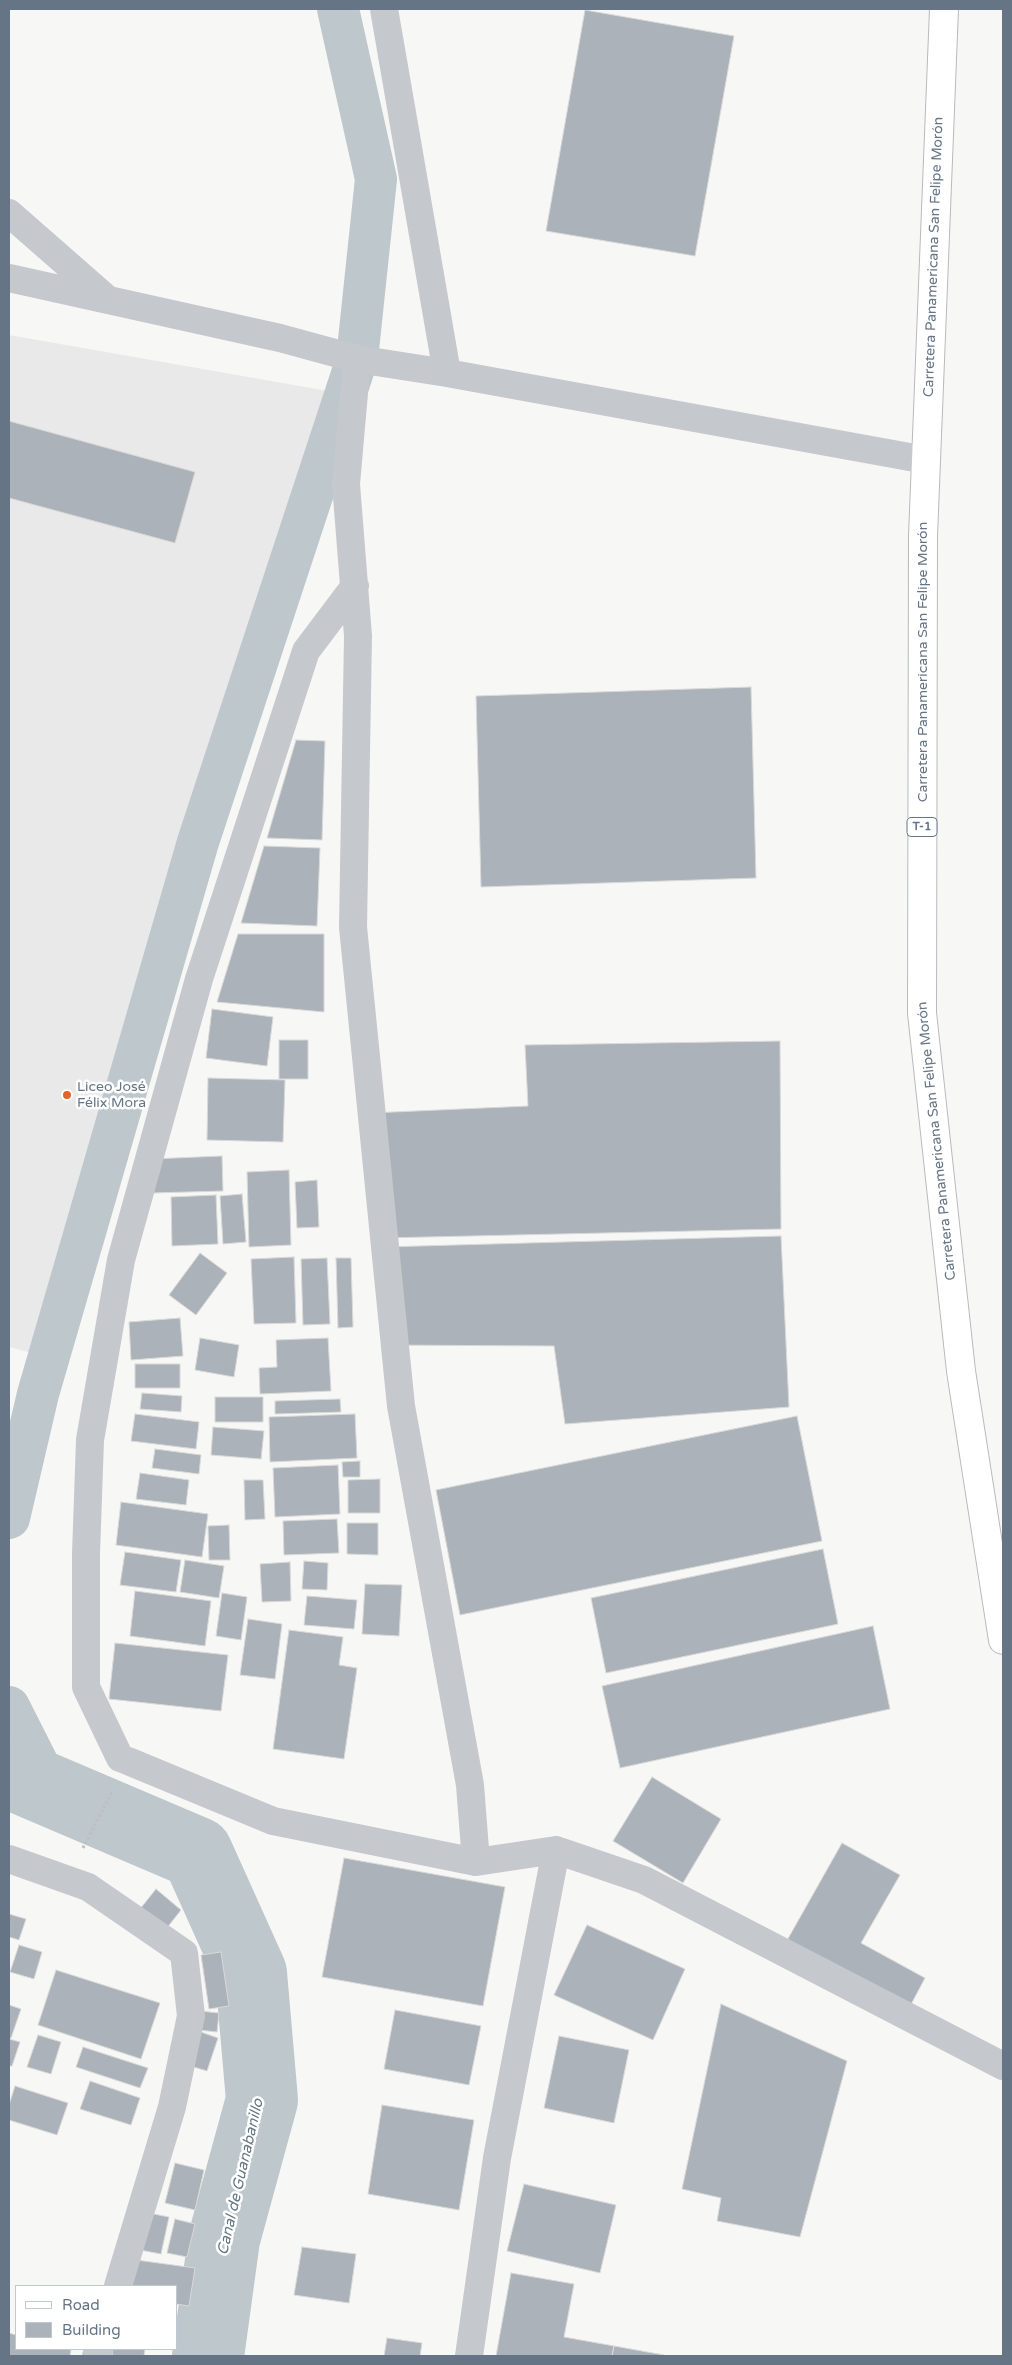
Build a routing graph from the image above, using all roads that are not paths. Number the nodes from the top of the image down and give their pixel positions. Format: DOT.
graph roads {
  1 [pos="384,9"];
  2 [pos="944,9"];
  3 [pos="9,213"];
  4 [pos="9,278"];
  5 [pos="109,301"];
  6 [pos="357,359"];
  7 [pos="447,373"];
  8 [pos="926,460"];
  9 [pos="355,586"];
  10 [pos="1003,1640"];
  11 [pos="556,1850"];
  12 [pos="9,1859"];
  13 [pos="476,1862"];
  14 [pos="1003,2066"];
  15 [pos="118,2285"];
  16 [pos="469,2356"];
  1 -- 7 [label="street"];
  2 -- 8 [label="main road, Carretera Panamericana San Felipe Morón / T-1"];
  3 -- 5 [label="street"];
  4 -- 5 [label="street"];
  5 -- 6 [label="street"];
  6 -- 7 [label="street"];
  6 -- 9 [label="street"];
  7 -- 8 [label="street"];
  8 -- 10 [label="main road, Carretera Panamericana San Felipe Morón / T-1"];
  9 -- 13 [label="street"];
  9 -- 13 [label="street"];
  11 -- 13 [label="street"];
  11 -- 14 [label="street"];
  11 -- 16 [label="street"];
  12 -- 15 [label="street"];
}
